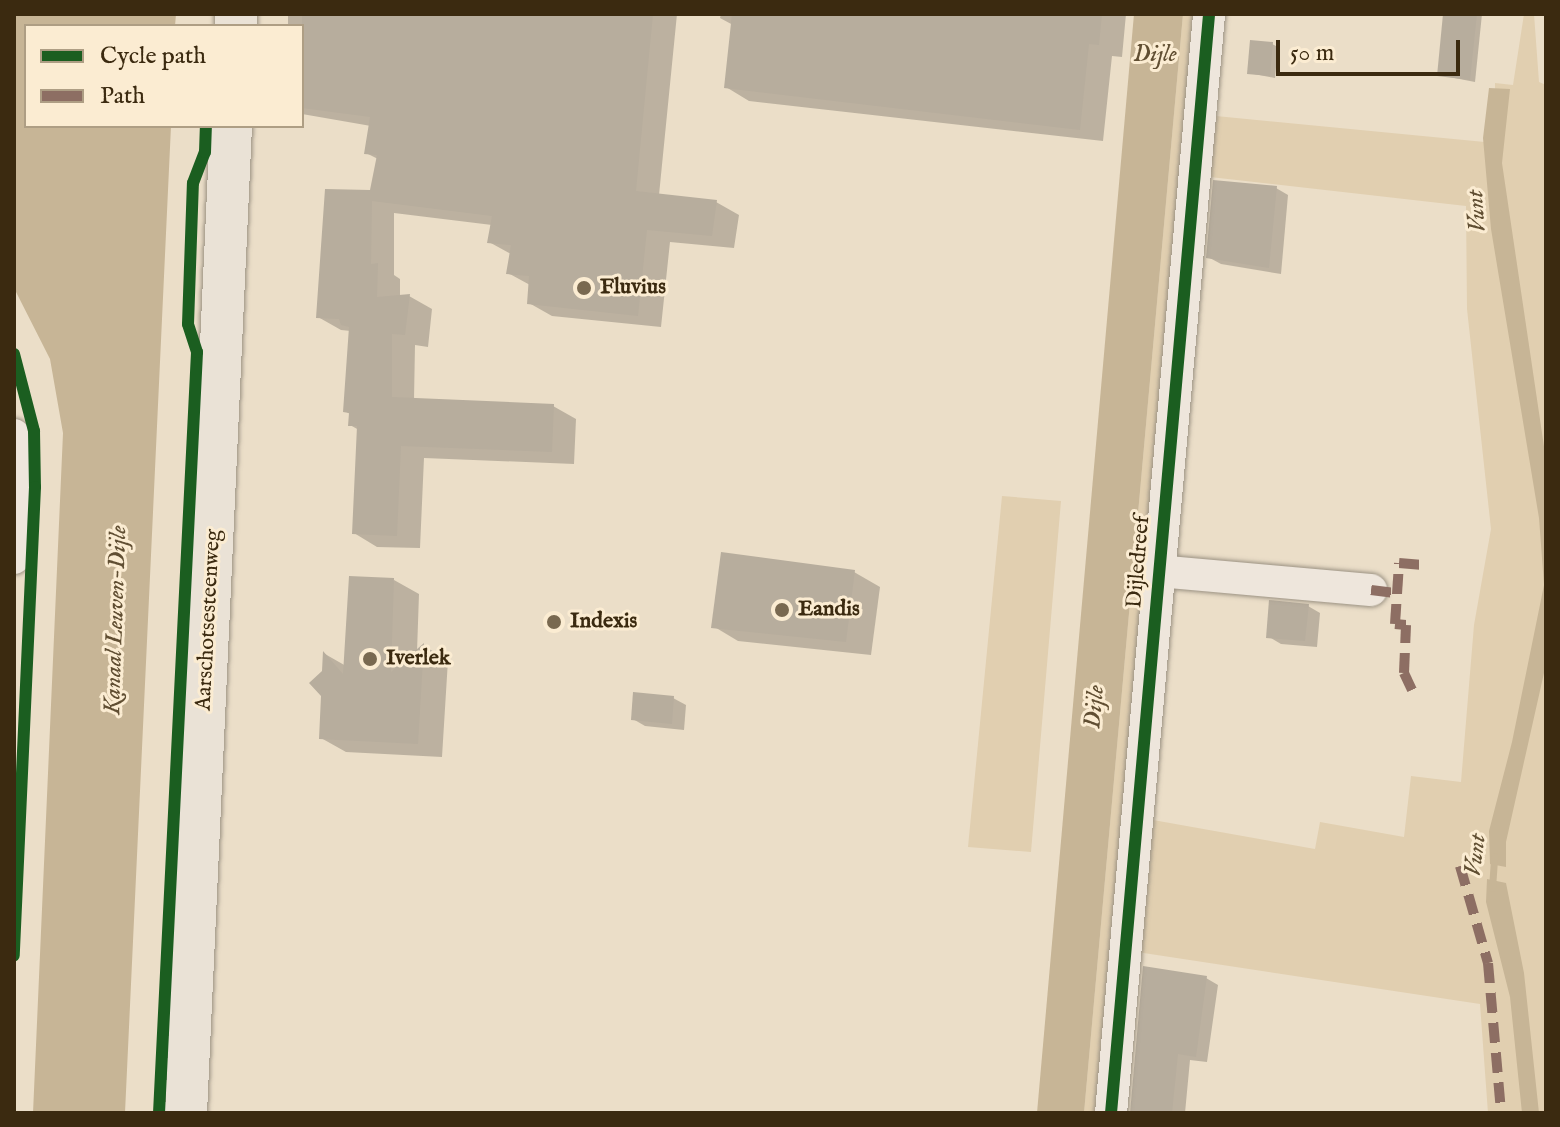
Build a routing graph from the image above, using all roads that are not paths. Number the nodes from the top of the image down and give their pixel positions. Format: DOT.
graph roads {
  1 [pos="1209,14"];
  2 [pos="231,128"];
  3 [pos="14,435"];
  4 [pos="14,558"];
  5 [pos="1158,571"];
  6 [pos="1371,590"];
  7 [pos="186,1113"];
  8 [pos="1111,1113"];
  1 -- 5 [label="street, Dijledreef"];
  2 -- 7 [label="main road, Aarschotsesteenweg"];
  3 -- 4 [label="street"];
  5 -- 6 [label="street, Dijledreef"];
  5 -- 8 [label="street, Dijledreef"];
}
